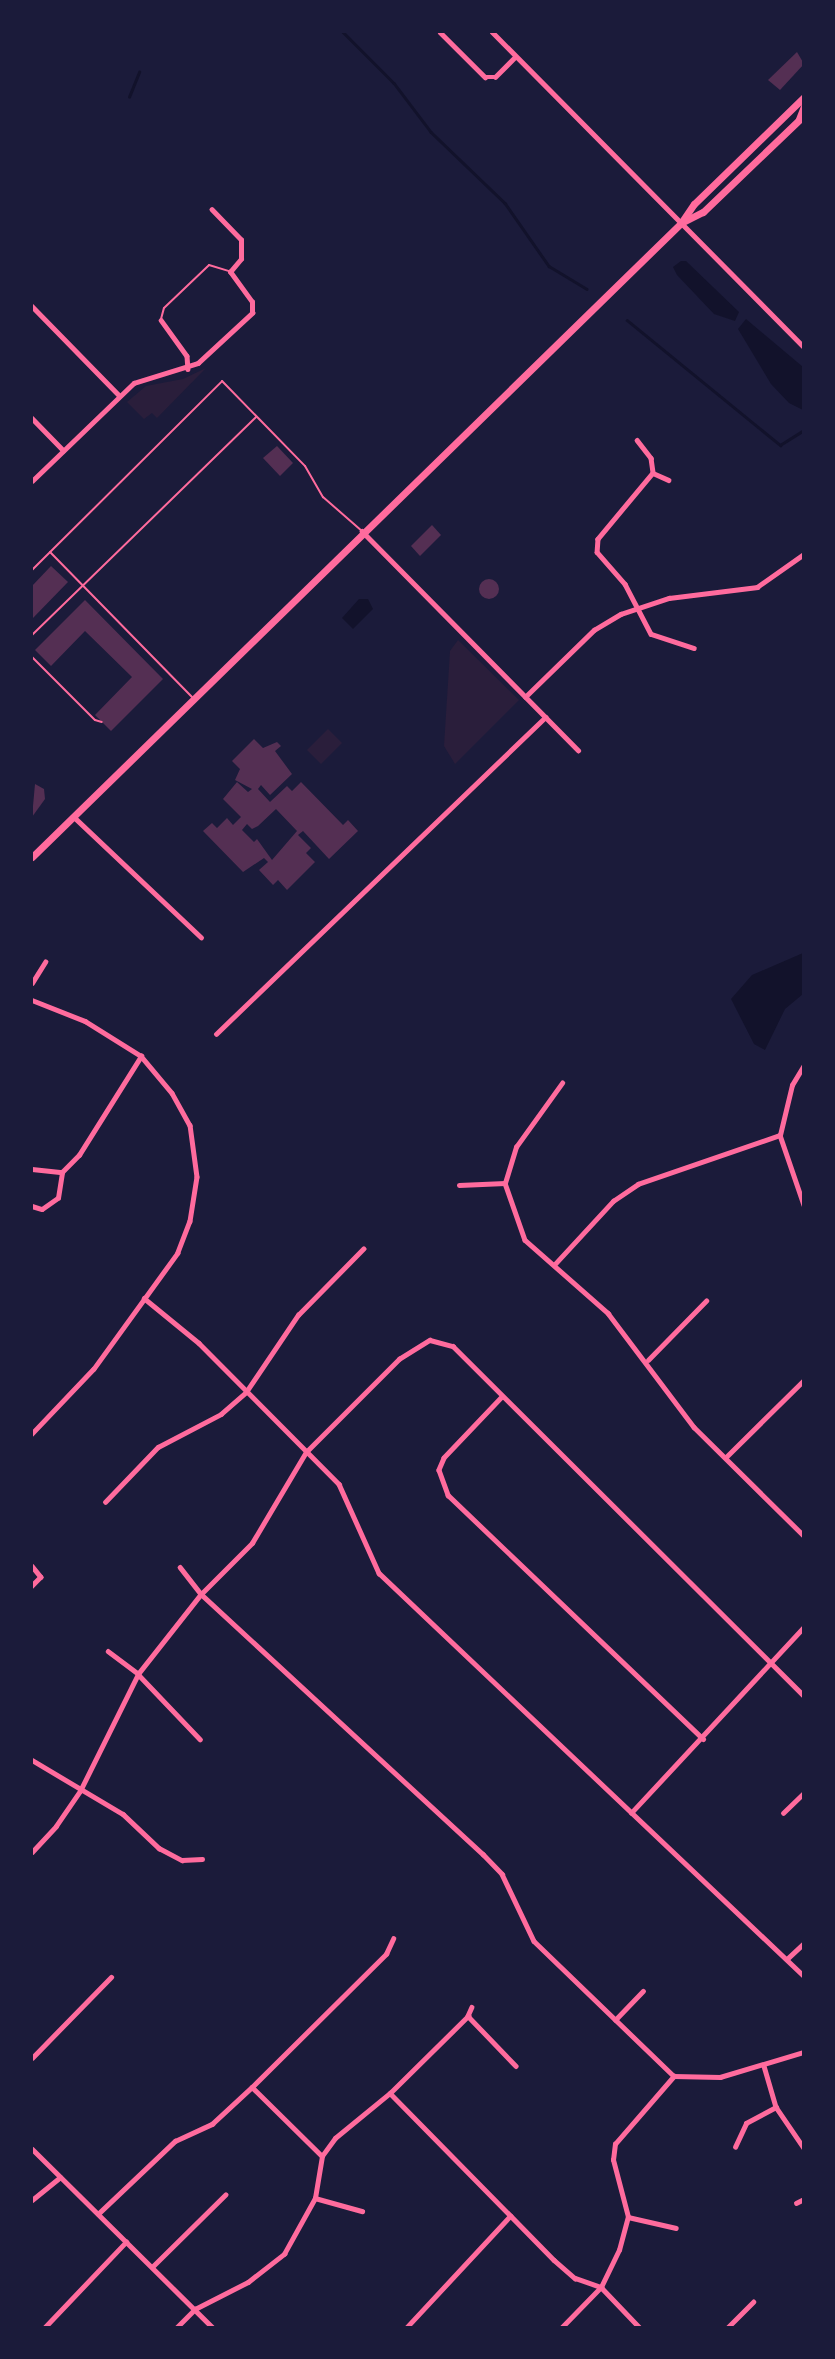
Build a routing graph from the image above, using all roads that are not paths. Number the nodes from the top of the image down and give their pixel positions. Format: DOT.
graph roads {
  1 [pos="440,32"];
  2 [pos="492,32"];
  3 [pos="515,57"];
  4 [pos="803,97"];
  5 [pos="803,106"];
  6 [pos="801,117"];
  7 [pos="212,210"];
  8 [pos="681,223"];
  9 [pos="230,272"];
  10 [pos="32,306"];
  11 [pos="161,320"];
  12 [pos="803,347"];
  13 [pos="188,369"];
  14 [pos="119,395"];
  15 [pos="256,416"];
  16 [pos="32,418"];
  17 [pos="637,440"];
  18 [pos="63,450"];
  19 [pos="653,473"];
  20 [pos="670,480"];
  21 [pos="32,481"];
  22 [pos="362,531"];
  23 [pos="50,552"];
  24 [pos="803,554"];
  25 [pos="32,570"];
  26 [pos="82,586"];
  27 [pos="636,608"];
  28 [pos="32,635"];
  29 [pos="694,648"];
  30 [pos="32,657"];
  31 [pos="525,697"];
  32 [pos="194,699"];
  33 [pos="545,717"];
  34 [pos="102,722"];
  35 [pos="578,750"];
  36 [pos="74,817"];
  37 [pos="32,857"];
  38 [pos="201,936"];
  39 [pos="45,962"];
  40 [pos="32,984"];
  41 [pos="32,1000"];
  42 [pos="216,1034"];
  43 [pos="141,1056"];
  44 [pos="803,1065"];
  45 [pos="562,1083"];
  46 [pos="780,1135"];
  47 [pos="32,1169"];
  48 [pos="62,1171"];
  49 [pos="505,1183"];
  50 [pos="459,1185"];
  51 [pos="803,1205"];
  52 [pos="32,1206"];
  53 [pos="363,1249"];
  54 [pos="554,1265"];
  55 [pos="144,1298"];
  56 [pos="706,1301"];
  57 [pos="648,1360"];
  58 [pos="803,1380"];
  59 [pos="246,1392"];
  60 [pos="502,1397"];
  61 [pos="32,1434"];
  62 [pos="306,1452"];
  63 [pos="726,1457"];
  64 [pos="104,1502"];
  65 [pos="803,1536"];
  66 [pos="32,1566"];
  67 [pos="180,1567"];
  68 [pos="32,1586"];
  69 [pos="201,1594"];
  70 [pos="803,1627"];
  71 [pos="108,1651"];
  72 [pos="769,1661"];
  73 [pos="138,1674"];
  74 [pos="803,1696"];
  75 [pos="200,1739"];
  76 [pos="704,1739"];
  77 [pos="32,1760"];
  78 [pos="80,1791"];
  79 [pos="803,1793"];
  80 [pos="783,1813"];
  81 [pos="631,1814"];
  82 [pos="32,1852"];
  83 [pos="202,1859"];
  84 [pos="393,1939"];
  85 [pos="803,1943"];
  86 [pos="787,1959"];
  87 [pos="803,1976"];
  88 [pos="111,1977"];
  89 [pos="643,1991"];
  90 [pos="472,2007"];
  91 [pos="468,2016"];
  92 [pos="615,2020"];
  93 [pos="803,2052"];
  94 [pos="32,2058"];
  95 [pos="516,2066"];
  96 [pos="764,2066"];
  97 [pos="674,2076"];
  98 [pos="252,2087"];
  99 [pos="390,2093"];
  100 [pos="776,2107"];
  101 [pos="736,2147"];
  102 [pos="803,2148"];
  103 [pos="32,2149"];
  104 [pos="322,2156"];
  105 [pos="60,2177"];
  106 [pos="225,2195"];
  107 [pos="315,2198"];
  108 [pos="803,2199"];
  109 [pos="32,2200"];
  110 [pos="796,2203"];
  111 [pos="362,2211"];
  112 [pos="98,2214"];
  113 [pos="510,2216"];
  114 [pos="628,2217"];
  115 [pos="676,2228"];
  116 [pos="126,2242"];
  117 [pos="152,2267"];
  118 [pos="601,2287"];
  119 [pos="753,2302"];
  120 [pos="195,2309"];
  121 [pos="44,2328"];
  122 [pos="176,2328"];
  123 [pos="213,2328"];
  124 [pos="405,2328"];
  125 [pos="561,2328"];
  126 [pos="640,2328"];
  127 [pos="727,2328"];
  1 -- 3 [label="street"];
  2 -- 3 [label="street"];
  3 -- 8 [label="street"];
  4 -- 8 [label="main road"];
  5 -- 6 [label="main road"];
  6 -- 8 [label="main road"];
  7 -- 9 [label="street"];
  8 -- 12 [label="street"];
  8 -- 22 [label="main road"];
  9 -- 11 [label="lane"];
  9 -- 13 [label="street"];
  10 -- 14 [label="street"];
  11 -- 13 [label="street"];
  13 -- 14 [label="street"];
  14 -- 18 [label="street"];
  15 -- 22 [label="lane"];
  15 -- 23 [label="lane"];
  15 -- 26 [label="lane"];
  16 -- 18 [label="street"];
  17 -- 19 [label="street"];
  18 -- 21 [label="street"];
  19 -- 20 [label="street"];
  19 -- 27 [label="street"];
  22 -- 31 [label="street"];
  22 -- 32 [label="main road"];
  23 -- 25 [label="lane"];
  23 -- 26 [label="lane"];
  24 -- 27 [label="street"];
  26 -- 28 [label="lane"];
  26 -- 32 [label="lane"];
  27 -- 29 [label="street"];
  27 -- 31 [label="street"];
  30 -- 34 [label="lane"];
  31 -- 33 [label="street"];
  32 -- 36 [label="main road"];
  33 -- 35 [label="street"];
  33 -- 42 [label="street"];
  36 -- 37 [label="main road"];
  36 -- 38 [label="street"];
  39 -- 40 [label="street"];
  41 -- 43 [label="street"];
  43 -- 48 [label="street"];
  43 -- 55 [label="street"];
  44 -- 46 [label="street"];
  45 -- 49 [label="street"];
  46 -- 51 [label="street"];
  46 -- 54 [label="street"];
  47 -- 48 [label="street"];
  48 -- 52 [label="street"];
  49 -- 50 [label="street"];
  49 -- 54 [label="street"];
  53 -- 59 [label="street"];
  54 -- 57 [label="street"];
  55 -- 59 [label="street"];
  55 -- 61 [label="street"];
  56 -- 57 [label="street"];
  57 -- 63 [label="street"];
  58 -- 63 [label="street"];
  59 -- 62 [label="street"];
  59 -- 64 [label="street"];
  60 -- 62 [label="street"];
  60 -- 72 [label="street"];
  60 -- 76 [label="street"];
  62 -- 69 [label="street"];
  62 -- 81 [label="street"];
  63 -- 65 [label="street"];
  66 -- 68 [label="street"];
  67 -- 69 [label="street"];
  69 -- 73 [label="street"];
  69 -- 92 [label="street"];
  70 -- 72 [label="street"];
  71 -- 73 [label="street"];
  72 -- 74 [label="street"];
  72 -- 76 [label="street"];
  73 -- 75 [label="street"];
  73 -- 78 [label="street"];
  76 -- 81 [label="street"];
  77 -- 78 [label="street"];
  78 -- 82 [label="street"];
  78 -- 83 [label="street"];
  79 -- 80 [label="street"];
  81 -- 86 [label="street"];
  84 -- 98 [label="street"];
  85 -- 86 [label="street"];
  86 -- 87 [label="street"];
  88 -- 94 [label="street"];
  89 -- 92 [label="street"];
  90 -- 91 [label="street"];
  91 -- 95 [label="street"];
  91 -- 99 [label="street"];
  92 -- 97 [label="street"];
  93 -- 96 [label="street"];
  96 -- 97 [label="street"];
  96 -- 100 [label="street"];
  97 -- 114 [label="street"];
  98 -- 104 [label="street"];
  98 -- 112 [label="street"];
  99 -- 104 [label="street"];
  99 -- 113 [label="street"];
  100 -- 101 [label="street"];
  100 -- 102 [label="street"];
  103 -- 105 [label="street"];
  104 -- 107 [label="street"];
  105 -- 109 [label="street"];
  105 -- 112 [label="street"];
  106 -- 117 [label="street"];
  107 -- 111 [label="street"];
  107 -- 120 [label="street"];
  108 -- 110 [label="street"];
  112 -- 116 [label="street"];
  113 -- 118 [label="street"];
  113 -- 124 [label="street"];
  114 -- 115 [label="street"];
  114 -- 118 [label="street"];
  116 -- 117 [label="street"];
  116 -- 121 [label="street"];
  117 -- 120 [label="street"];
  118 -- 125 [label="street"];
  118 -- 126 [label="street"];
  119 -- 127 [label="street"];
  120 -- 122 [label="street"];
  120 -- 123 [label="street"];
}
